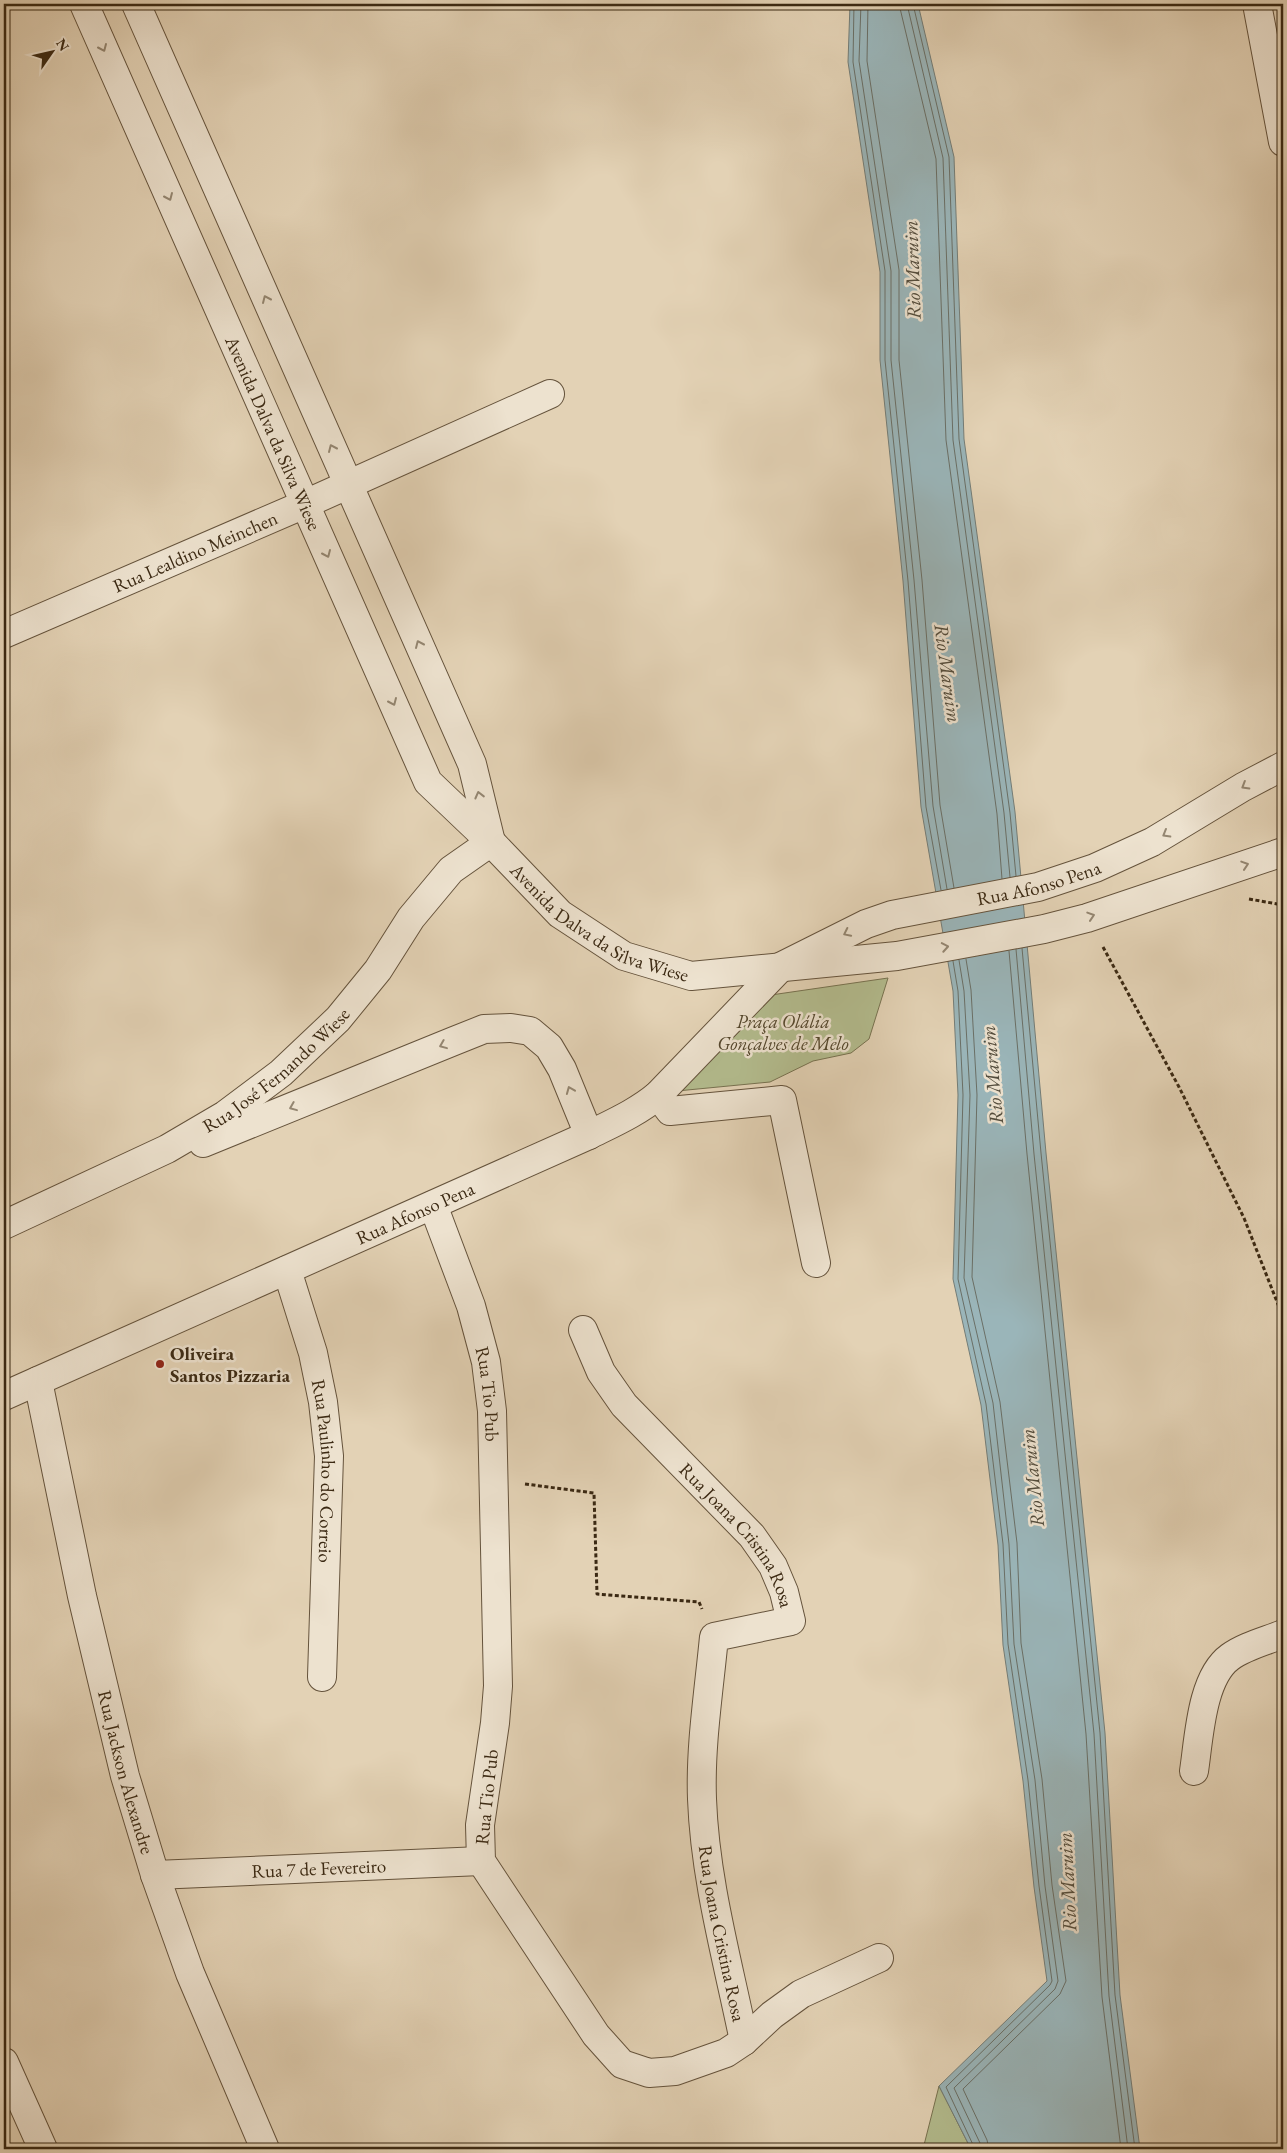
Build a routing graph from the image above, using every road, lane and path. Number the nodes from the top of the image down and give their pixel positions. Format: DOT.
graph roads {
  1 [pos="84,4"];
  2 [pos="136,4"];
  3 [pos="1257,4"];
  4 [pos="1283,142"];
  5 [pos="550,394"];
  6 [pos="348,485"];
  7 [pos="305,504"];
  8 [pos="4,634"];
  9 [pos="1283,766"];
  10 [pos="490,842"];
  11 [pos="1283,852"];
  12 [pos="1087,918"];
  13 [pos="782,966"];
  14 [pos="658,1095"];
  15 [pos="589,1135"];
  16 [pos="168,1150"];
  17 [pos="433,1205"];
  18 [pos="4,1225"];
  19 [pos="816,1263"];
  20 [pos="287,1270"];
  21 [pos="1283,1317"];
  22 [pos="583,1330"];
  23 [pos="38,1381"];
  24 [pos="4,1396"];
  25 [pos="494,1480"];
  26 [pos="1283,1634"];
  27 [pos="714,1637"];
  28 [pos="322,1676"];
  29 [pos="1194,1772"];
  30 [pos="481,1861"];
  31 [pos="155,1875"];
  32 [pos="879,1958"];
  33 [pos="744,2042"];
  34 [pos="4,2062"];
  35 [pos="43,2149"];
  36 [pos="265,2149"];
  1 -- 7 [label="street, Avenida Dalva da Silva Wiese, one-way"];
  6 -- 2 [label="street, one-way"];
  3 -- 4 [label="street"];
  5 -- 6 [label="street, Rua Lealdino Meinchen"];
  6 -- 7 [label="street, Rua Lealdino Meinchen"];
  10 -- 6 [label="street, one-way"];
  7 -- 8 [label="street, Rua Lealdino Meinchen"];
  7 -- 10 [label="street, Avenida Dalva da Silva Wiese, one-way"];
  9 -- 13 [label="street, Rua Afonso Pena, one-way"];
  10 -- 13 [label="street, Avenida Dalva da Silva Wiese"];
  10 -- 16 [label="street, Rua José Fernando Wiese"];
  12 -- 11 [label="street, one-way"];
  13 -- 12 [label="street, one-way"];
  12 -- 21 [label="path"];
  13 -- 14 [label="street, Rua Afonso Pena"];
  14 -- 15 [label="street, Rua Afonso Pena"];
  14 -- 19 [label="street"];
  15 -- 16 [label="street, one-way"];
  15 -- 17 [label="street, Rua Afonso Pena"];
  16 -- 18 [label="street, Rua José Fernando Wiese"];
  17 -- 20 [label="street, Rua Afonso Pena"];
  17 -- 25 [label="street, Rua Tio Pub"];
  20 -- 23 [label="street, Rua Afonso Pena"];
  20 -- 28 [label="street, Rua Paulinho do Correio"];
  22 -- 27 [label="street, Rua Joana Cristina Rosa"];
  23 -- 24 [label="street, Rua Afonso Pena"];
  23 -- 31 [label="street, Rua Jackson Alexandre"];
  25 -- 27 [label="path"];
  25 -- 30 [label="street, Rua Tio Pub"];
  26 -- 29 [label="street"];
  27 -- 33 [label="street, Rua Joana Cristina Rosa"];
  30 -- 31 [label="street, Rua 7 de Fevereiro"];
  30 -- 33 [label="street, Rua Tio Pub"];
  31 -- 36 [label="street, Rua Jackson Alexandre"];
  32 -- 33 [label="street, Rua Tio Pub"];
  34 -- 35 [label="street"];
}
